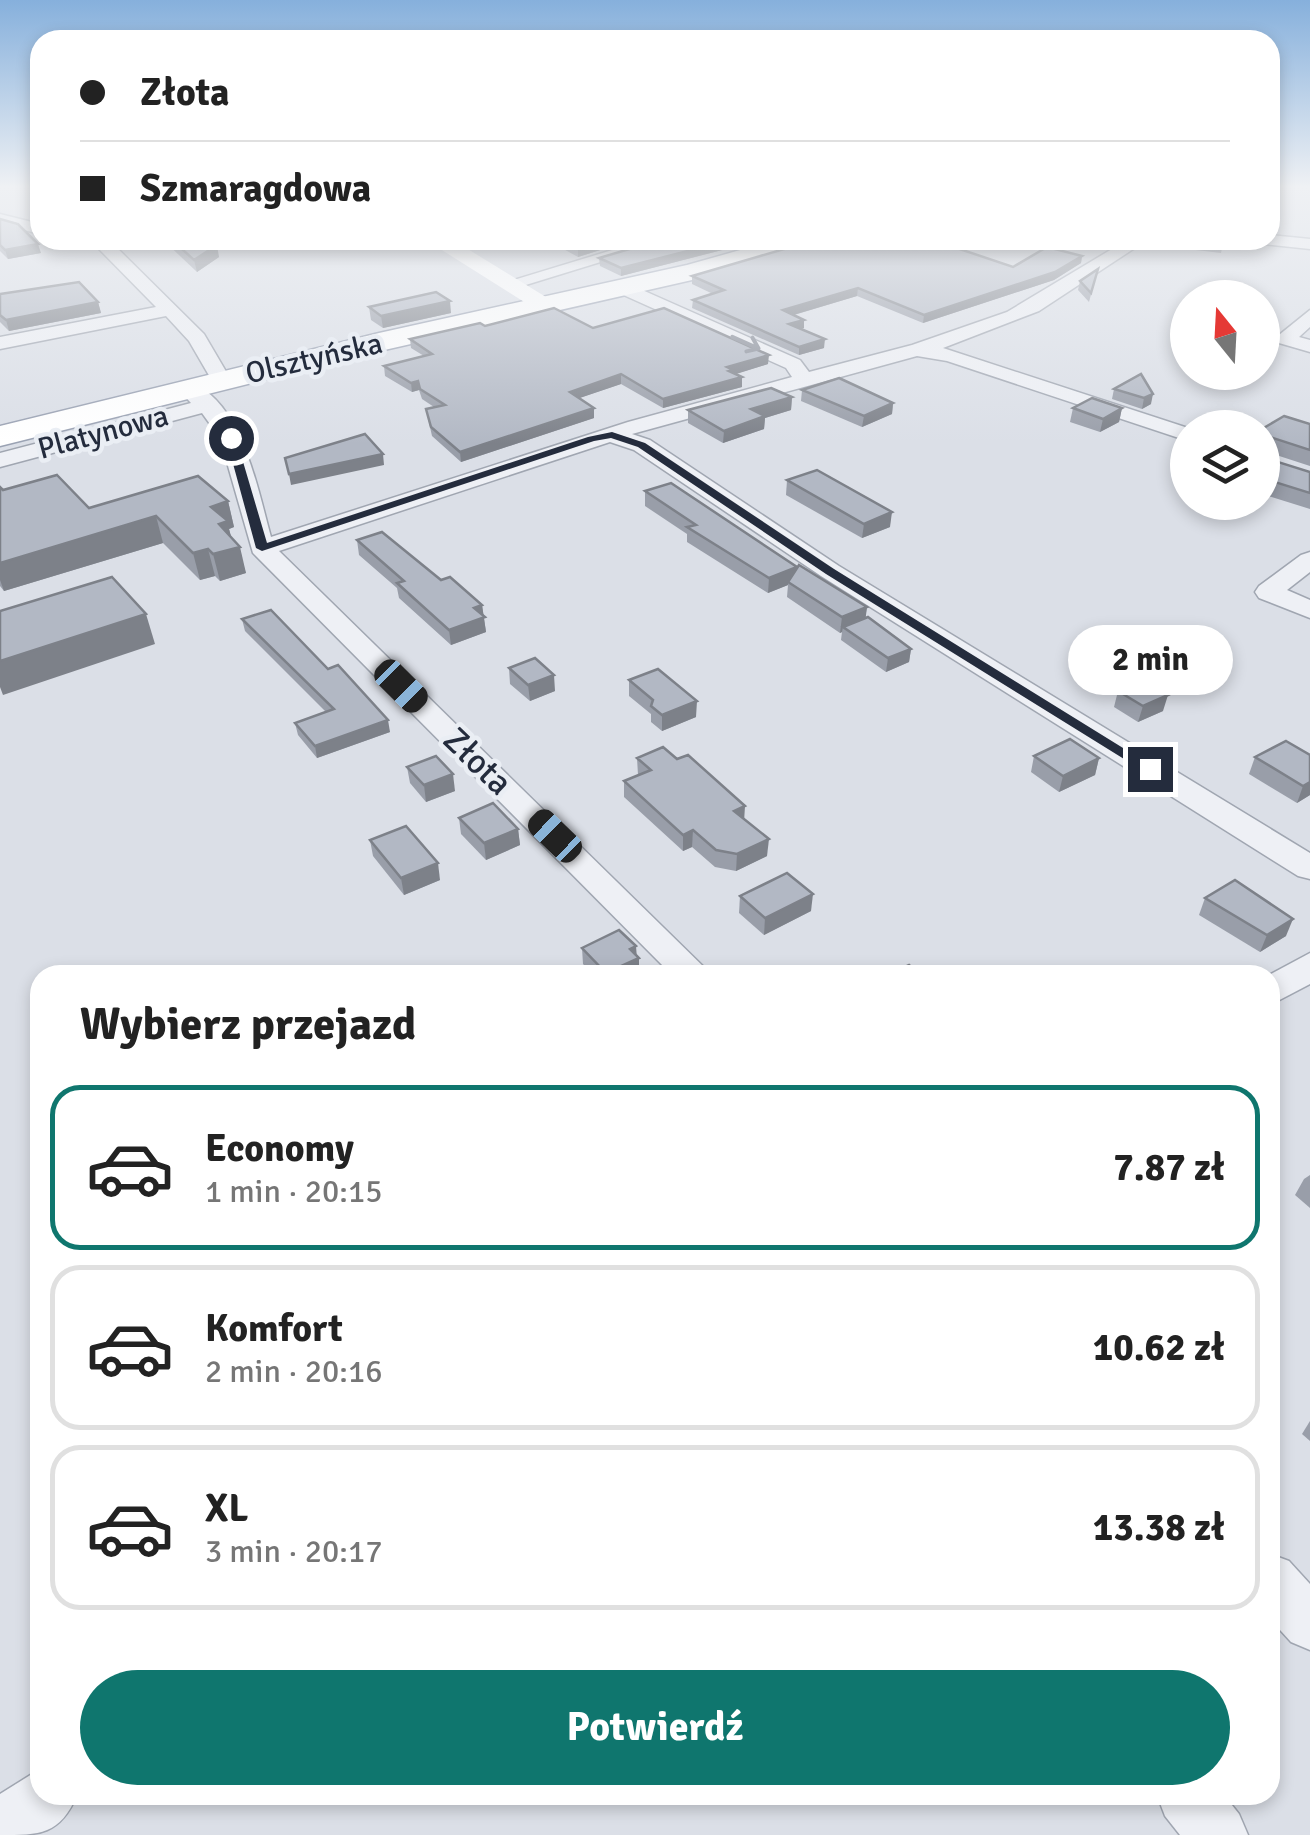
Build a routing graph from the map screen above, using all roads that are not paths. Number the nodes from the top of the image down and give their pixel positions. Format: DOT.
graph roads {
  1 [pos="133,273"];
  2 [pos="491,273"];
  3 [pos="549,273"];
  4 [pos="613,273"];
  5 [pos="684,273"];
  6 [pos="1085,273"];
  7 [pos="510,284"];
  8 [pos="635,286"];
  9 [pos="546,305"];
  10 [pos="170,310"];
  11 [pos="1310,316"];
  12 [pos="0,342"];
  13 [pos="1310,346"];
  14 [pos="920,351"];
  15 [pos="803,378"];
  16 [pos="205,391"];
  17 [pos="1170,430"];
  18 [pos="612,435"];
  19 [pos="0,436"];
  20 [pos="0,460"];
  21 [pos="262,548"];
  22 [pos="1310,560"];
  23 [pos="1310,610"];
  24 [pos="1310,868"];
  25 [pos="684,965"];
  26 [pos="1310,966"];
  27 [pos="1280,986"];
  28 [pos="1280,1591"];
  29 [pos="1310,1623"];
  30 [pos="35,1805"];
  31 [pos="1194,1805"];
  32 [pos="0,1831"];
  33 [pos="1218,1835"];
  1 -- 10 [label="street, Złota"];
  2 -- 7 [label="street"];
  3 -- 7 [label="street"];
  4 -- 8 [label="street"];
  5 -- 8 [label="main road, Olsztyńska"];
  6 -- 14 [label="street"];
  7 -- 9 [label="street"];
  8 -- 9 [label="main road, Olsztyńska"];
  8 -- 15 [label="street, one-way"];
  9 -- 16 [label="main road, Olsztyńska"];
  10 -- 12 [label="street"];
  10 -- 16 [label="street, Złota"];
  11 -- 13 [label="street"];
  14 -- 15 [label="street"];
  14 -- 17 [label="street"];
  15 -- 18 [label="street"];
  16 -- 19 [label="main road, Olsztyńska"];
  16 -- 20 [label="street, Platynowa"];
  16 -- 21 [label="street, Złota"];
  18 -- 21 [label="street"];
  18 -- 24 [label="street"];
  21 -- 25 [label="street, Złota"];
  22 -- 23 [label="street"];
  26 -- 27 [label="street"];
  28 -- 29 [label="street"];
  30 -- 32 [label="street"];
  31 -- 33 [label="street"];
}
